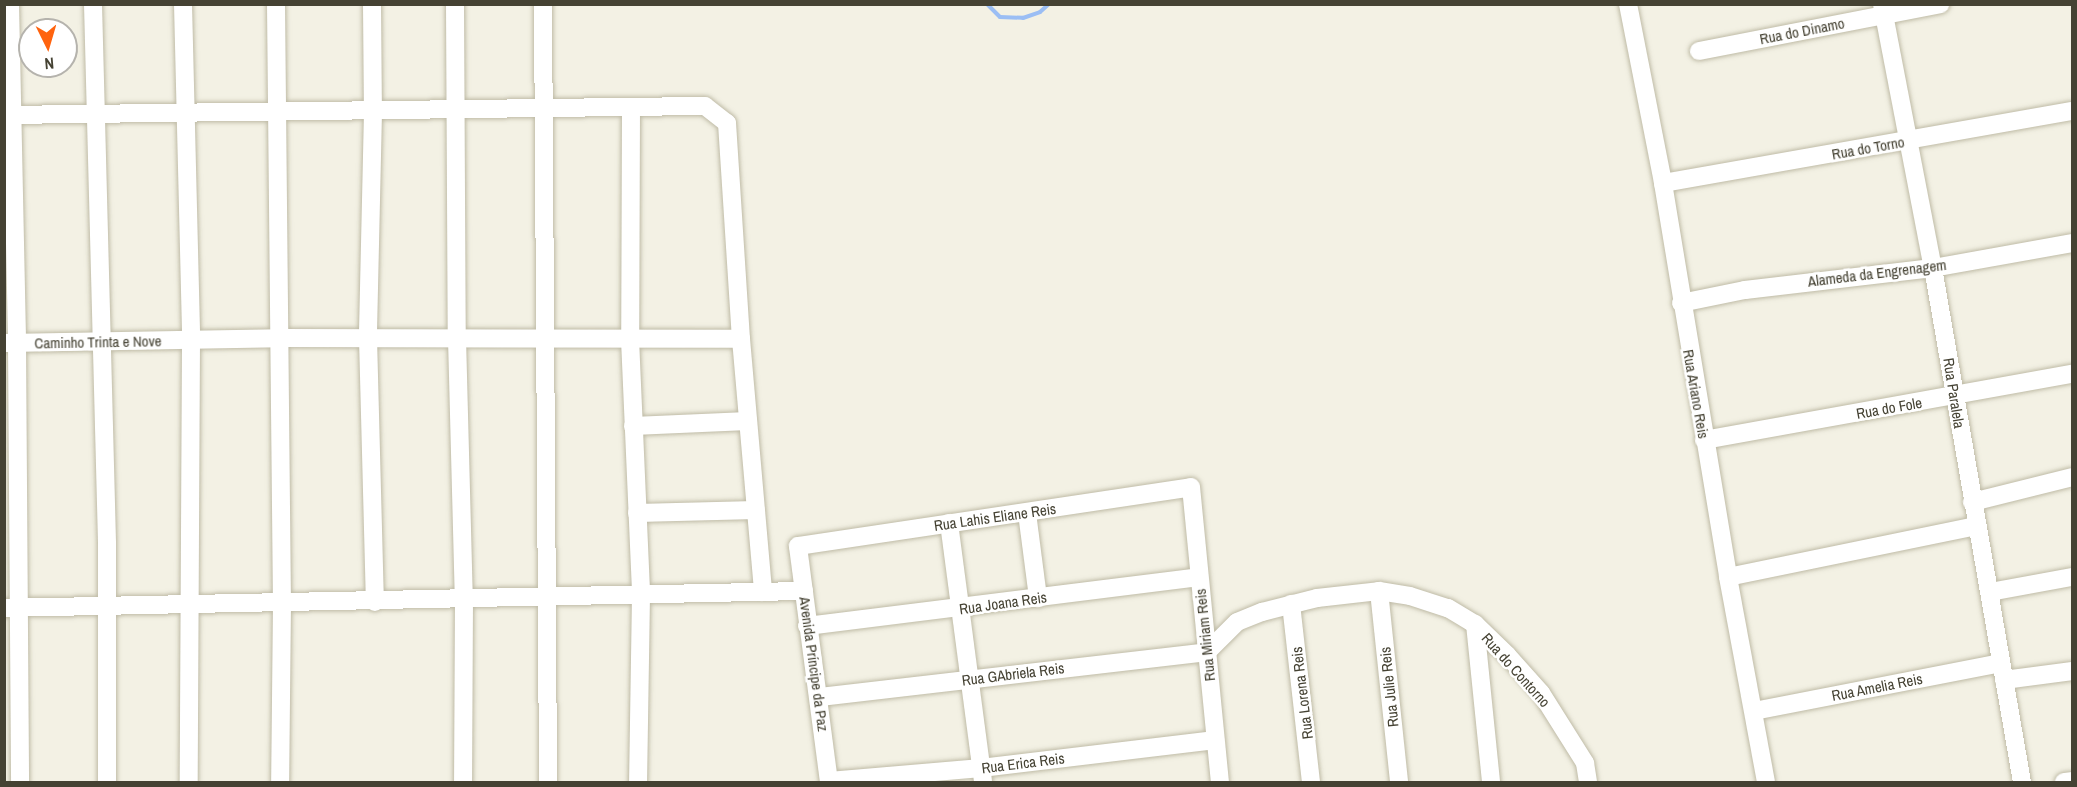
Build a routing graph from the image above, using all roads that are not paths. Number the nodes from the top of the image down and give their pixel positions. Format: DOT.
graph roads {
  1 [pos="10,4"];
  2 [pos="93,4"];
  3 [pos="183,4"];
  4 [pos="276,4"];
  5 [pos="372,4"];
  6 [pos="455,4"];
  7 [pos="543,4"];
  8 [pos="1628,4"];
  9 [pos="1940,4"];
  10 [pos="1883,10"];
  11 [pos="1699,51"];
  12 [pos="631,107"];
  13 [pos="542,109"];
  14 [pos="457,111"];
  15 [pos="2073,111"];
  16 [pos="374,112"];
  17 [pos="276,113"];
  18 [pos="185,114"];
  19 [pos="9,115"];
  20 [pos="96,115"];
  21 [pos="1909,141"];
  22 [pos="1663,183"];
  23 [pos="2073,243"];
  24 [pos="1933,268"];
  25 [pos="1681,303"];
  26 [pos="279,338"];
  27 [pos="368,338"];
  28 [pos="457,338"];
  29 [pos="543,338"];
  30 [pos="630,339"];
  31 [pos="741,339"];
  32 [pos="190,340"];
  33 [pos="11,343"];
  34 [pos="101,343"];
  35 [pos="2073,374"];
  36 [pos="1955,397"];
  37 [pos="748,421"];
  38 [pos="633,426"];
  39 [pos="1704,440"];
  40 [pos="2073,477"];
  41 [pos="1191,487"];
  42 [pos="1972,502"];
  43 [pos="756,510"];
  44 [pos="637,513"];
  45 [pos="1027,513"];
  46 [pos="949,523"];
  47 [pos="1977,526"];
  48 [pos="798,546"];
  49 [pos="1199,577"];
  50 [pos="1728,577"];
  51 [pos="2073,577"];
  52 [pos="804,591"];
  53 [pos="1379,591"];
  54 [pos="763,592"];
  55 [pos="1990,592"];
  56 [pos="641,595"];
  57 [pos="547,598"];
  58 [pos="1038,598"];
  59 [pos="464,600"];
  60 [pos="375,602"];
  61 [pos="282,603"];
  62 [pos="1291,604"];
  63 [pos="188,605"];
  64 [pos="12,607"];
  65 [pos="106,607"];
  66 [pos="960,609"];
  67 [pos="1475,624"];
  68 [pos="807,626"];
  69 [pos="1207,652"];
  70 [pos="2073,670"];
  71 [pos="2002,671"];
  72 [pos="969,680"];
  73 [pos="820,697"];
  74 [pos="1754,711"];
  75 [pos="1215,740"];
  76 [pos="982,775"];
  77 [pos="2073,781"];
  78 [pos="829,782"];
  79 [pos="20,783"];
  80 [pos="106,783"];
  81 [pos="189,783"];
  82 [pos="280,783"];
  83 [pos="463,783"];
  84 [pos="548,783"];
  85 [pos="638,783"];
  86 [pos="1220,783"];
  87 [pos="1311,783"];
  88 [pos="1399,783"];
  89 [pos="1491,783"];
  90 [pos="1588,783"];
  91 [pos="1767,783"];
  92 [pos="2022,783"];
  93 [pos="2064,783"];
  1 -- 19 [label="street"];
  2 -- 20 [label="street"];
  3 -- 18 [label="street"];
  4 -- 17 [label="street"];
  5 -- 16 [label="street"];
  6 -- 14 [label="street"];
  7 -- 13 [label="street"];
  8 -- 22 [label="street, Rua Ariano Reis"];
  9 -- 10 [label="street, Rua do Dinamo"];
  10 -- 11 [label="street, Rua do Dinamo"];
  10 -- 21 [label="street, Rua Paralela"];
  12 -- 13 [label="street"];
  12 -- 30 [label="street"];
  12 -- 31 [label="street"];
  13 -- 14 [label="street"];
  13 -- 29 [label="street"];
  14 -- 16 [label="street"];
  14 -- 28 [label="street"];
  15 -- 21 [label="street, Rua do Torno"];
  16 -- 17 [label="street"];
  16 -- 27 [label="street"];
  17 -- 18 [label="street"];
  17 -- 26 [label="street"];
  18 -- 20 [label="street"];
  18 -- 32 [label="street"];
  19 -- 20 [label="street"];
  19 -- 33 [label="street"];
  20 -- 34 [label="street"];
  21 -- 22 [label="street, Rua do Torno"];
  21 -- 24 [label="street, Rua Paralela"];
  22 -- 25 [label="street, Rua Ariano Reis"];
  23 -- 24 [label="street, Alameda da Engrenagem"];
  24 -- 25 [label="street, Alameda da Engrenagem"];
  24 -- 36 [label="street, Rua Paralela"];
  25 -- 39 [label="street, Rua Ariano Reis"];
  26 -- 27 [label="street, Caminho Trinta e Nove"];
  26 -- 32 [label="street, Caminho Trinta e Nove"];
  26 -- 61 [label="street"];
  27 -- 28 [label="street, Caminho Trinta e Nove"];
  27 -- 60 [label="street"];
  28 -- 29 [label="street, Caminho Trinta e Nove"];
  28 -- 59 [label="street"];
  29 -- 30 [label="street, Caminho Trinta e Nove"];
  29 -- 57 [label="street"];
  30 -- 31 [label="street, Caminho Trinta e Nove"];
  30 -- 38 [label="street"];
  31 -- 37 [label="street"];
  32 -- 34 [label="street, Caminho Trinta e Nove"];
  32 -- 63 [label="street"];
  33 -- 34 [label="street, Caminho Trinta e Nove"];
  33 -- 64 [label="street"];
  34 -- 65 [label="street"];
  35 -- 36 [label="street, Rua do Fole"];
  36 -- 39 [label="street, Rua do Fole"];
  36 -- 42 [label="street, Rua Paralela"];
  37 -- 38 [label="street"];
  37 -- 43 [label="street"];
  38 -- 44 [label="street"];
  39 -- 50 [label="street, Rua Ariano Reis"];
  40 -- 42 [label="street"];
  41 -- 45 [label="street, Rua Lahis Eliane Reis"];
  41 -- 49 [label="street, Rua Miriam Reis"];
  42 -- 47 [label="street, Rua Paralela"];
  43 -- 44 [label="street"];
  43 -- 54 [label="street"];
  44 -- 56 [label="street"];
  45 -- 46 [label="street, Rua Lahis Eliane Reis"];
  45 -- 58 [label="street"];
  46 -- 48 [label="street, Rua Lahis Eliane Reis"];
  46 -- 66 [label="street"];
  47 -- 50 [label="street"];
  47 -- 55 [label="street, Rua Paralela"];
  48 -- 52 [label="street, Avenida Príncipe da Paz"];
  49 -- 58 [label="street, Rua Joana Reis"];
  49 -- 69 [label="street, Rua Miriam Reis"];
  50 -- 74 [label="street, Rua Ariano Reis"];
  51 -- 55 [label="street"];
  52 -- 54 [label="street"];
  52 -- 68 [label="street, Avenida Príncipe da Paz"];
  53 -- 62 [label="street, Rua do Contorno"];
  53 -- 67 [label="street, Rua do Contorno"];
  53 -- 88 [label="street, Rua Julie Reis"];
  54 -- 56 [label="street"];
  55 -- 71 [label="street, Rua Paralela"];
  56 -- 57 [label="street"];
  56 -- 85 [label="street"];
  57 -- 59 [label="street"];
  57 -- 84 [label="street"];
  58 -- 66 [label="street, Rua Joana Reis"];
  59 -- 60 [label="street"];
  59 -- 83 [label="street"];
  60 -- 61 [label="street"];
  61 -- 63 [label="street"];
  61 -- 82 [label="street"];
  62 -- 69 [label="street, Rua do Contorno"];
  62 -- 87 [label="street, Rua Lorena Reis"];
  63 -- 65 [label="street"];
  63 -- 81 [label="street"];
  64 -- 65 [label="street"];
  64 -- 79 [label="street"];
  65 -- 80 [label="street"];
  66 -- 68 [label="street, Rua Joana Reis"];
  66 -- 72 [label="street"];
  67 -- 89 [label="street"];
  67 -- 90 [label="street, Rua do Contorno"];
  68 -- 73 [label="street, Avenida Príncipe da Paz"];
  69 -- 72 [label="street, Rua GAbriela Reis"];
  69 -- 75 [label="street, Rua Miriam Reis"];
  70 -- 71 [label="street, Rua Amelia Reis"];
  71 -- 74 [label="street, Rua Amelia Reis"];
  71 -- 92 [label="street, Rua Paralela"];
  72 -- 73 [label="street, Rua GAbriela Reis"];
  72 -- 76 [label="street"];
  73 -- 78 [label="street, Avenida Príncipe da Paz"];
  74 -- 91 [label="street, Rua Ariano Reis"];
  75 -- 76 [label="street, Rua Erica Reis"];
  75 -- 86 [label="street, Rua Miriam Reis"];
  76 -- 78 [label="street, Rua Erica Reis"];
  77 -- 93 [label="street"];
}
